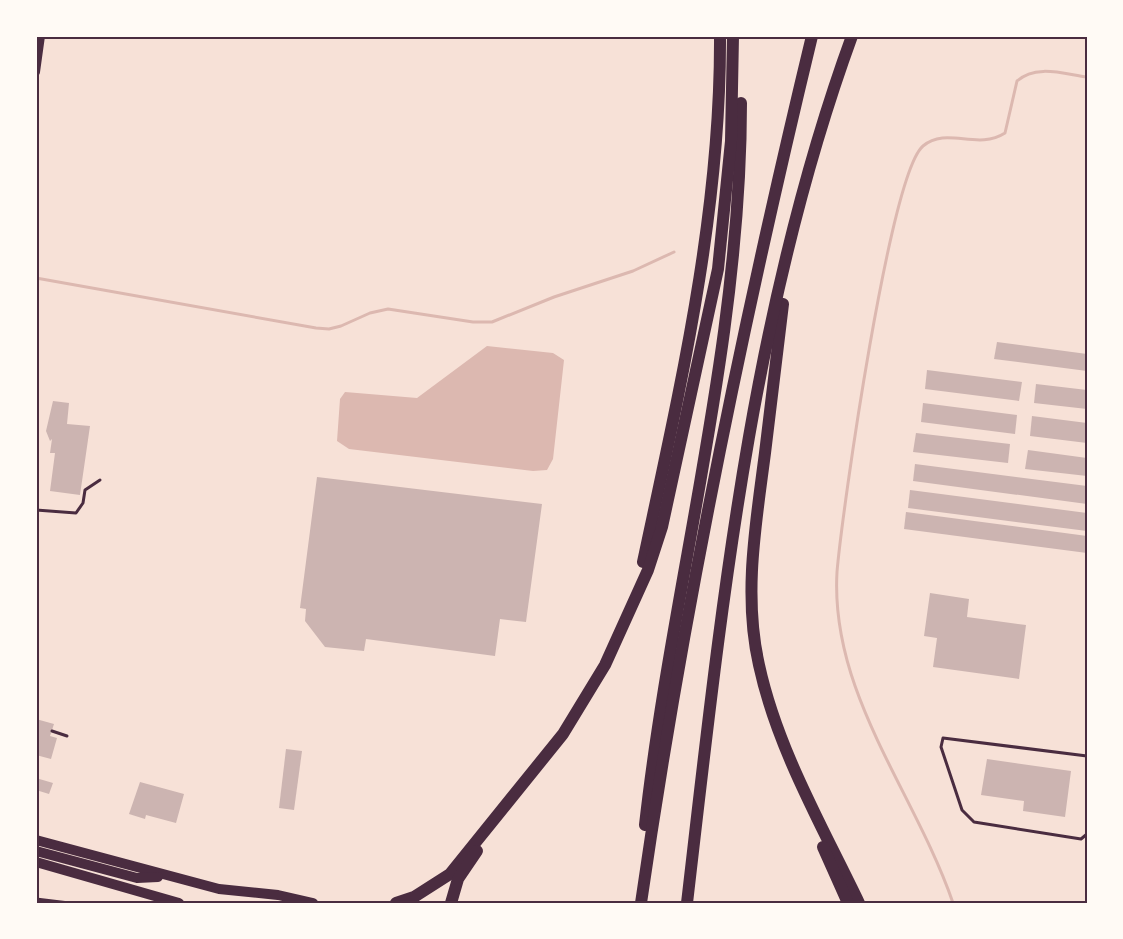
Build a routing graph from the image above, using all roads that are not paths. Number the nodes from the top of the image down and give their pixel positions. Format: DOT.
graph roads {
  1 [pos="40,36"];
  2 [pos="720,36"];
  3 [pos="732,36"];
  4 [pos="740,36"];
  5 [pos="812,36"];
  6 [pos="852,36"];
  7 [pos="36,72"];
  8 [pos="790,243"];
  9 [pos="100,480"];
  10 [pos="36,510"];
  11 [pos="640,584"];
  12 [pos="777,724"];
  13 [pos="52,731"];
  14 [pos="67,736"];
  15 [pos="1087,756"];
  16 [pos="516,793"];
  17 [pos="1087,834"];
  18 [pos="36,840"];
  19 [pos="36,851"];
  20 [pos="36,862"];
  21 [pos="170,876"];
  22 [pos="38,901"];
  23 [pos="69,903"];
  24 [pos="179,903"];
  25 [pos="313,903"];
  26 [pos="396,903"];
  27 [pos="451,903"];
  28 [pos="638,903"];
  29 [pos="687,903"];
  30 [pos="848,903"];
  31 [pos="858,903"];
  1 -- 7 [label="street"];
  2 -- 11 [label="highway"];
  3 -- 11 [label="highway"];
  4 -- 28 [label="highway"];
  5 -- 28 [label="highway"];
  6 -- 8 [label="highway"];
  8 -- 12 [label="highway"];
  8 -- 29 [label="highway"];
  9 -- 10 [label="lane"];
  11 -- 16 [label="highway"];
  12 -- 30 [label="highway"];
  12 -- 31 [label="highway"];
  13 -- 14 [label="lane"];
  15 -- 17 [label="lane"];
  16 -- 26 [label="highway"];
  16 -- 27 [label="highway"];
  18 -- 21 [label="main road"];
  19 -- 21 [label="main road"];
  20 -- 24 [label="main road"];
  21 -- 25 [label="main road"];
  22 -- 23 [label="lane"];
}
